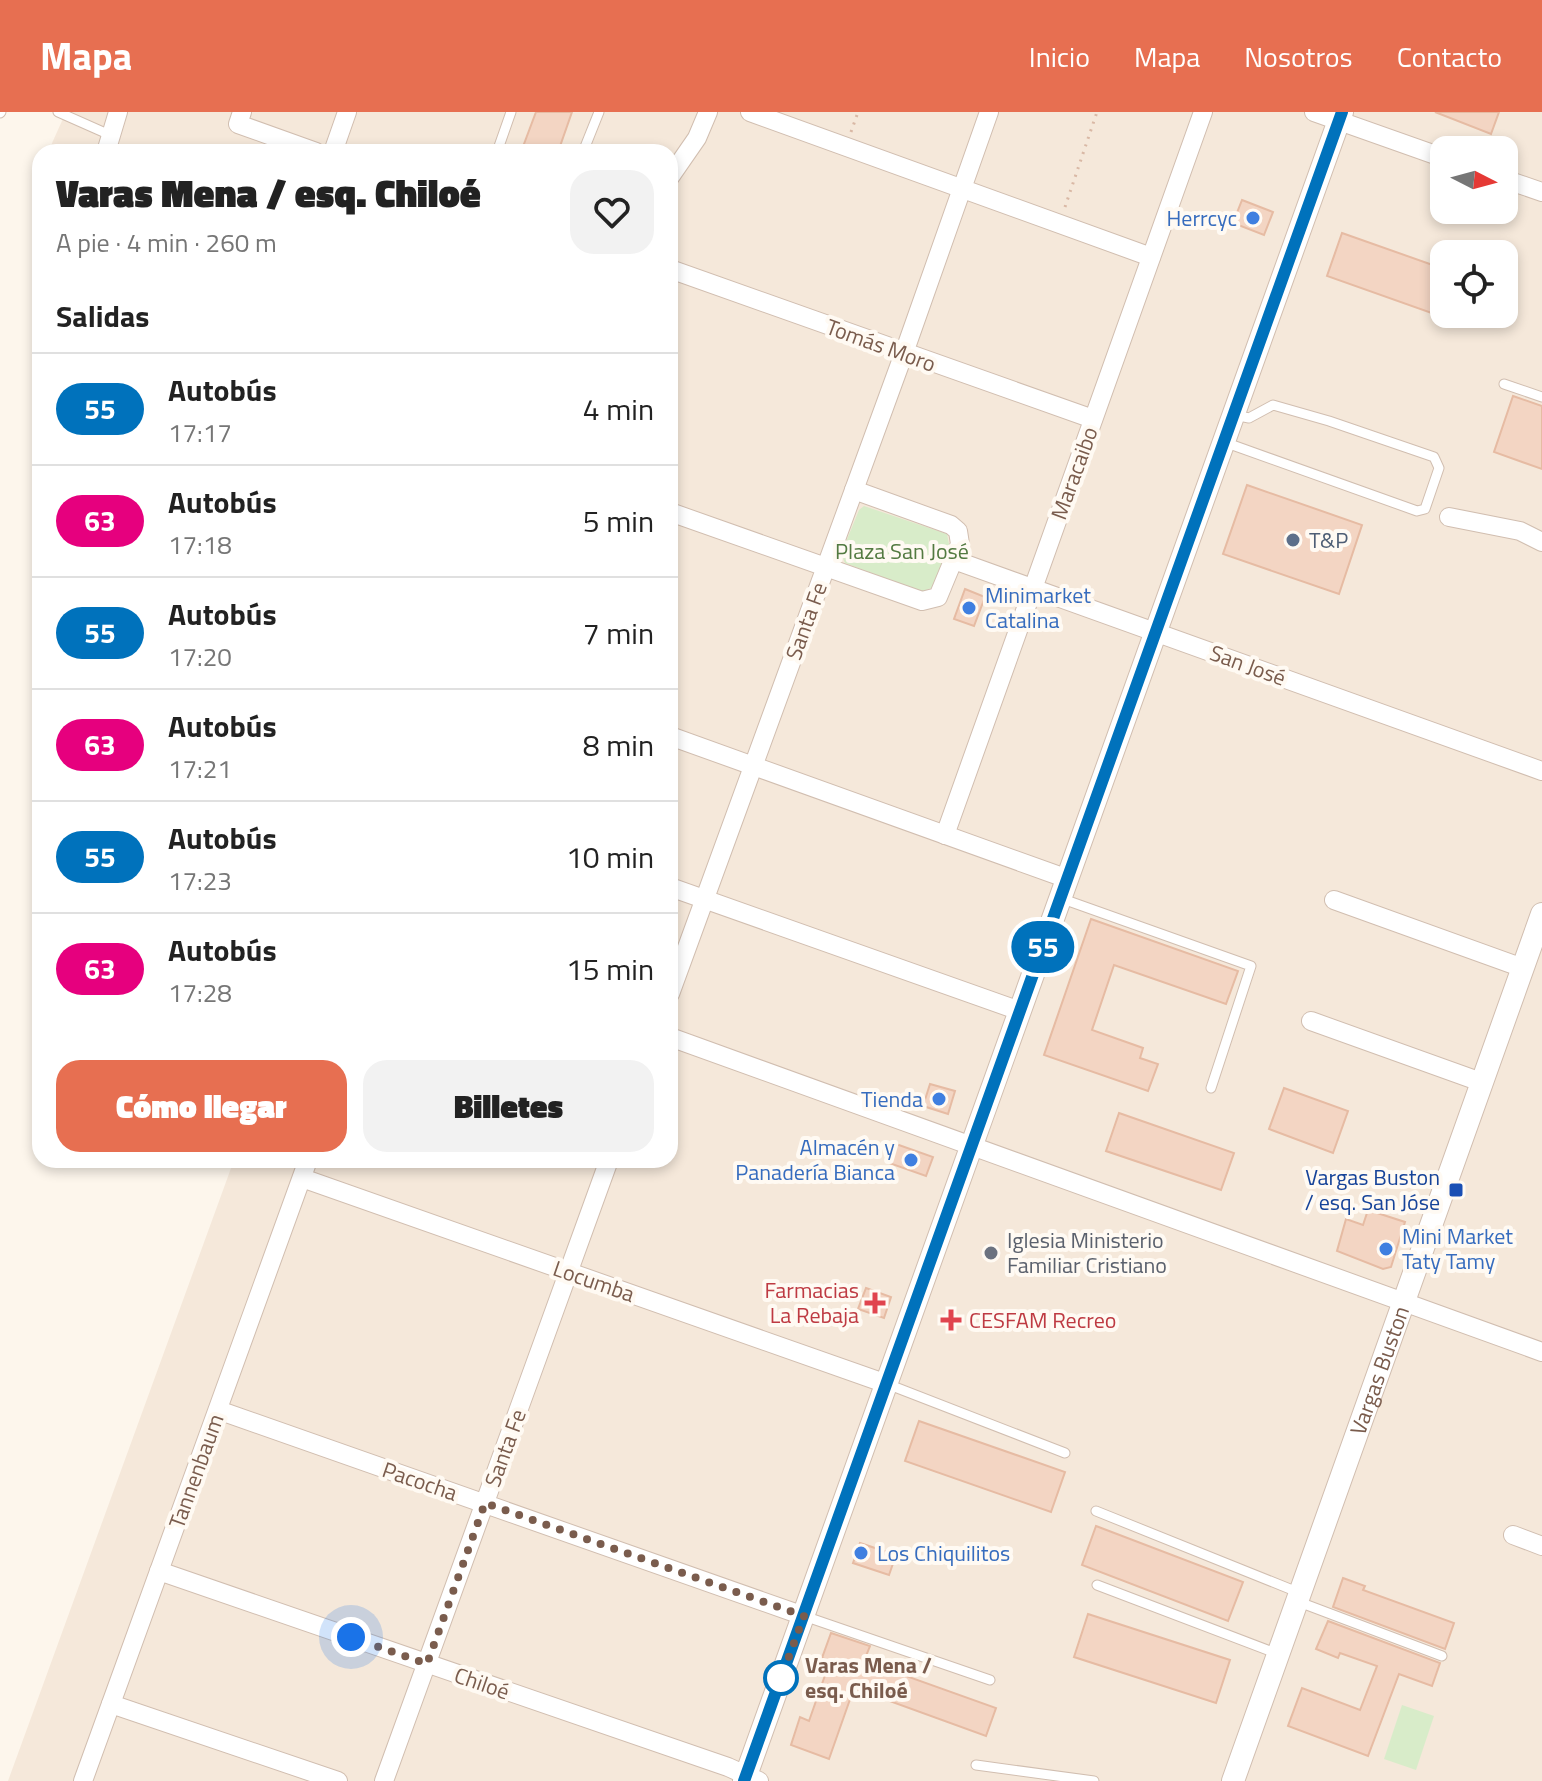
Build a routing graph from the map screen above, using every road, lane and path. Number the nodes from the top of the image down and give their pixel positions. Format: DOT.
graph roads {
  1 [pos="58,112"];
  2 [pos="242,112"];
  3 [pos="347,112"];
  4 [pos="511,112"];
  5 [pos="599,112"];
  6 [pos="708,112"];
  7 [pos="750,112"];
  8 [pos="989,112"];
  9 [pos="1097,112"];
  10 [pos="1203,112"];
  11 [pos="1314,112"];
  12 [pos="115,113"];
  13 [pos="1340,116"];
  14 [pos="108,143"];
  15 [pos="294,144"];
  16 [pos="336,144"];
  17 [pos="500,144"];
  18 [pos="586,144"];
  19 [pos="1430,152"];
  20 [pos="678,165"];
  21 [pos="1518,184"];
  22 [pos="962,189"];
  23 [pos="1542,192"];
  24 [pos="1059,224"];
  25 [pos="1151,257"];
  26 [pos="678,272"];
  27 [pos="904,353"];
  28 [pos="1504,384"];
  29 [pos="1542,397"];
  30 [pos="1234,415"];
  31 [pos="1093,419"];
  32 [pos="1224,442"];
  33 [pos="854,490"];
  34 [pos="678,515"];
  35 [pos="1449,517"];
  36 [pos="1542,542"];
  37 [pos="954,560"];
  38 [pos="825,567"];
  39 [pos="1033,588"];
  40 [pos="1156,631"];
  41 [pos="678,739"];
  42 [pos="753,764"];
  43 [pos="1542,771"];
  44 [pos="945,835"];
  45 [pos="1064,888"];
  46 [pos="678,890"];
  47 [pos="704,899"];
  48 [pos="1334,900"];
  49 [pos="1542,914"];
  50 [pos="1523,968"];
  51 [pos="678,972"];
  52 [pos="1020,1011"];
  53 [pos="1311,1021"];
  54 [pos="678,1040"];
  55 [pos="1481,1082"];
  56 [pos="1211,1088"];
  57 [pos="972,1145"];
  58 [pos="305,1168"];
  59 [pos="606,1168"];
  60 [pos="302,1178"];
  61 [pos="569,1272"];
  62 [pos="1402,1301"];
  63 [pos="1542,1352"];
  64 [pos="887,1384"];
  65 [pos="218,1410"];
  66 [pos="1065,1453"];
  67 [pos="485,1503"];
  68 [pos="1096,1511"];
  69 [pos="1513,1535"];
  70 [pos="1542,1546"];
  71 [pos="159,1571"];
  72 [pos="1097,1585"];
  73 [pos="1298,1597"];
  74 [pos="804,1616"];
  75 [pos="1278,1654"];
  76 [pos="1442,1656"];
  77 [pos="427,1664"];
  78 [pos="990,1680"];
  79 [pos="111,1704"];
  80 [pos="976,1765"];
  81 [pos="750,1779"];
  82 [pos="83,1781"];
  83 [pos="338,1781"];
  84 [pos="384,1781"];
  85 [pos="1094,1781"];
  86 [pos="1233,1781"];
  1 -- 14 [label="lane"];
  2 -- 15 [label="street"];
  3 -- 16 [label="street"];
  4 -- 17 [label="lane"];
  5 -- 18 [label="lane"];
  6 -- 20 [label="street"];
  7 -- 22 [label="street"];
  8 -- 22 [label="street, Santa Fe"];
  9 -- 24 [label="path"];
  10 -- 25 [label="street, Maracaibo"];
  11 -- 13 [label="street"];
  12 -- 14 [label="street"];
  13 -- 19 [label="street"];
  13 -- 30 [label="street"];
  21 -- 23 [label="street"];
  22 -- 24 [label="street"];
  22 -- 27 [label="street, Santa Fe"];
  24 -- 25 [label="street"];
  25 -- 31 [label="street, Maracaibo"];
  26 -- 27 [label="street, Tomás Moro"];
  27 -- 31 [label="street, Tomás Moro"];
  27 -- 33 [label="street, Santa Fe"];
  28 -- 29 [label="lane"];
  30 -- 32 [label="street"];
  30 -- 32 [label="lane"];
  31 -- 39 [label="street, Maracaibo"];
  32 -- 40 [label="street"];
  33 -- 37 [label="street"];
  33 -- 38 [label="street, Santa Fe"];
  34 -- 38 [label="street"];
  35 -- 36 [label="street"];
  37 -- 38 [label="street"];
  37 -- 39 [label="street, San José"];
  38 -- 42 [label="street, Santa Fe"];
  39 -- 40 [label="street, San José"];
  39 -- 44 [label="street, Maracaibo"];
  40 -- 43 [label="street, San José"];
  40 -- 45 [label="street"];
  41 -- 42 [label="street"];
  42 -- 44 [label="street"];
  42 -- 47 [label="street, Santa Fe"];
  44 -- 45 [label="street"];
  45 -- 52 [label="street"];
  45 -- 56 [label="lane"];
  46 -- 47 [label="street"];
  47 -- 51 [label="street, Santa Fe"];
  47 -- 52 [label="street"];
  48 -- 50 [label="street"];
  49 -- 50 [label="street, Vargas Buston"];
  50 -- 55 [label="street, Vargas Buston"];
  52 -- 57 [label="street"];
  53 -- 55 [label="street"];
  54 -- 57 [label="street"];
  55 -- 62 [label="street, Vargas Buston"];
  57 -- 62 [label="street"];
  57 -- 64 [label="street"];
  58 -- 60 [label="street, Tannenbaum"];
  59 -- 61 [label="street, Santa Fe"];
  60 -- 61 [label="street, Locumba"];
  60 -- 65 [label="street, Tannenbaum"];
  61 -- 64 [label="street, Locumba"];
  61 -- 67 [label="street, Santa Fe"];
  62 -- 63 [label="street"];
  62 -- 73 [label="street, Vargas Buston"];
  64 -- 66 [label="lane"];
  64 -- 74 [label="street"];
  65 -- 67 [label="street, Pacocha"];
  65 -- 71 [label="street, Tannenbaum"];
  67 -- 74 [label="street, Pacocha"];
  67 -- 77 [label="street, Santa Fe"];
  68 -- 73 [label="lane"];
  69 -- 70 [label="street"];
  71 -- 77 [label="street, Chiloé"];
  71 -- 79 [label="street, Tannenbaum"];
  72 -- 75 [label="lane"];
  73 -- 75 [label="street, Vargas Buston"];
  73 -- 76 [label="lane"];
  74 -- 78 [label="lane"];
  74 -- 81 [label="street"];
  75 -- 86 [label="street, Vargas Buston"];
  77 -- 81 [label="street, Chiloé"];
  77 -- 84 [label="street, Santa Fe"];
  79 -- 82 [label="street, Tannenbaum"];
  79 -- 83 [label="street"];
  80 -- 85 [label="lane"];
}
